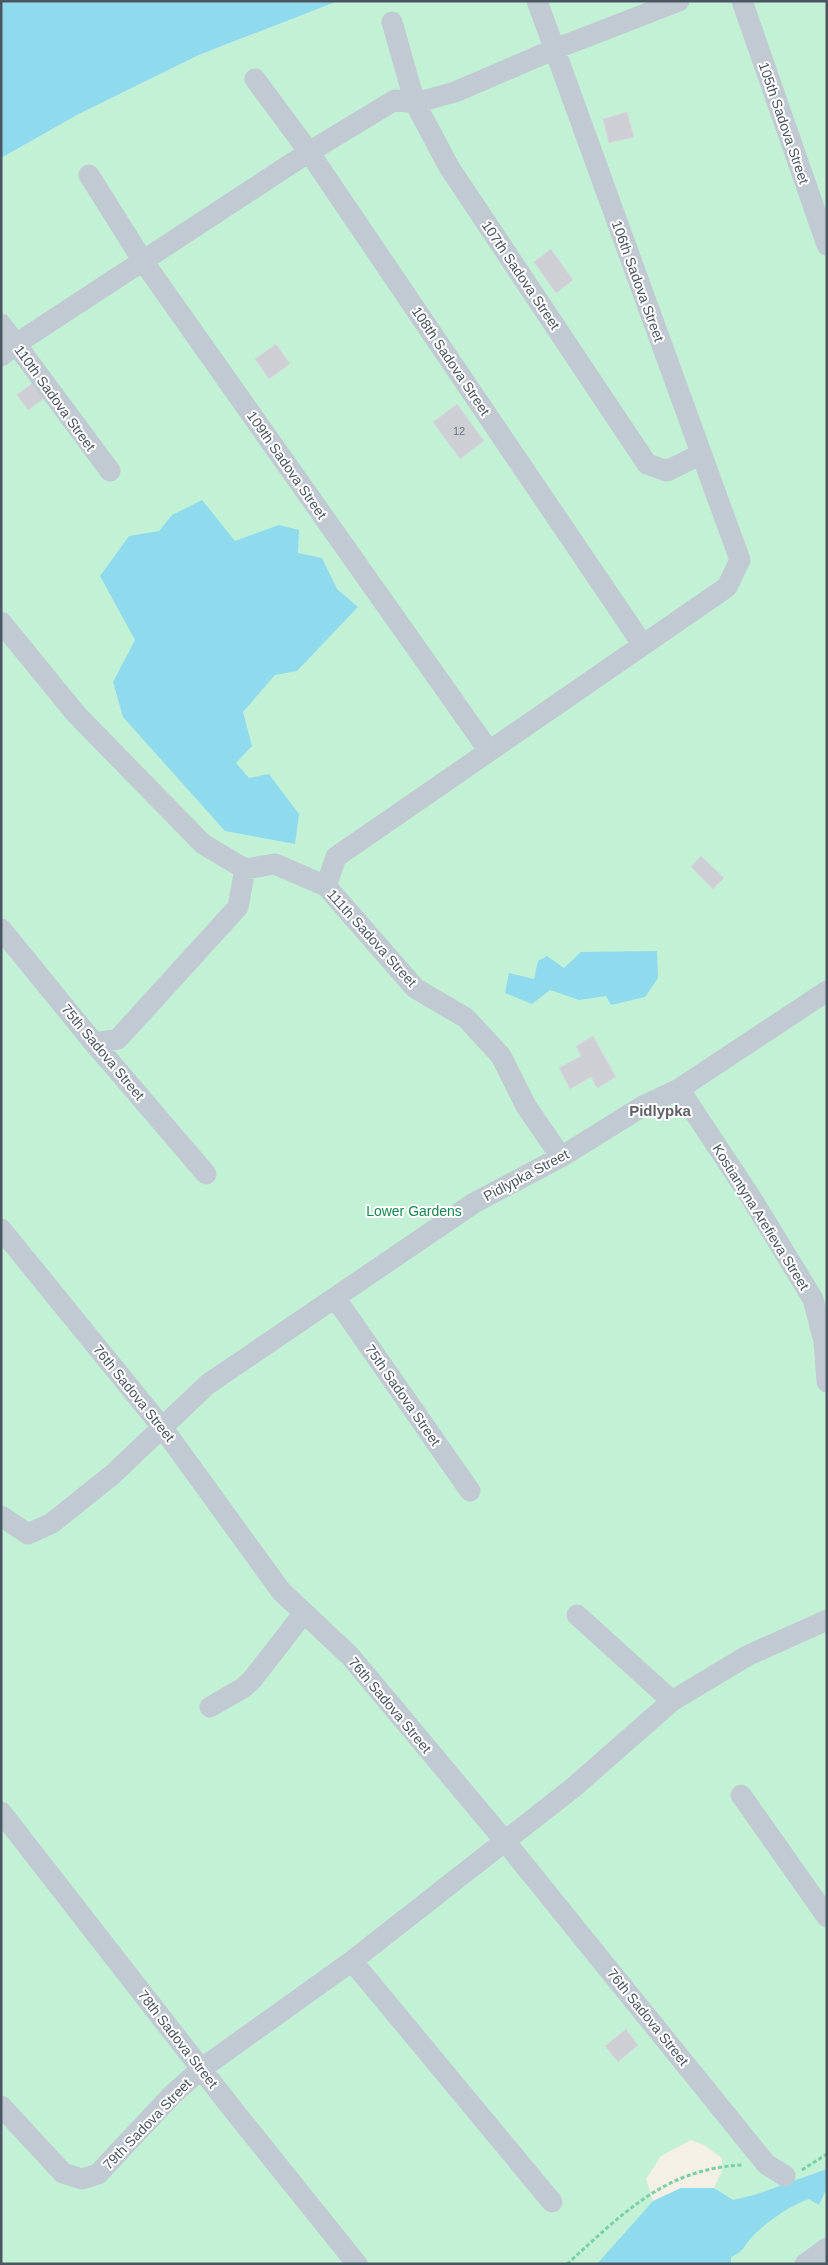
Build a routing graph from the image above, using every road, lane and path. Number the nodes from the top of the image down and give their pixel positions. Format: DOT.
graph roads {
  1 [pos="537,1"];
  2 [pos="679,1"];
  3 [pos="742,1"];
  4 [pos="392,22"];
  5 [pos="555,50"];
  6 [pos="255,80"];
  7 [pos="415,103"];
  8 [pos="309,152"];
  9 [pos="89,176"];
  10 [pos="827,245"];
  11 [pos="143,261"];
  12 [pos="1,324"];
  13 [pos="8,350"];
  14 [pos="701,454"];
  15 [pos="110,471"];
  16 [pos="1,622"];
  17 [pos="643,645"];
  18 [pos="490,751"];
  19 [pos="245,869"];
  20 [pos="326,886"];
  21 [pos="1,928"];
  22 [pos="827,991"];
  23 [pos="94,1043"];
  24 [pos="679,1089"];
  25 [pos="561,1157"];
  26 [pos="206,1174"];
  27 [pos="1,1229"];
  28 [pos="336,1299"];
  29 [pos="827,1382"];
  30 [pos="162,1427"];
  31 [pos="470,1491"];
  32 [pos="1,1516"];
  33 [pos="304,1613"];
  34 [pos="577,1615"];
  35 [pos="827,1620"];
  36 [pos="672,1701"];
  37 [pos="210,1707"];
  38 [pos="742,1795"];
  39 [pos="1,1812"];
  40 [pos="504,1840"];
  41 [pos="827,1917"];
  42 [pos="352,1961"];
  43 [pos="201,2069"];
  44 [pos="1,2106"];
  45 [pos="827,2154"];
  46 [pos="766,2164"];
  47 [pos="785,2176"];
  48 [pos="552,2202"];
  49 [pos="827,2248"];
  50 [pos="357,2264"];
  51 [pos="567,2264"];
  52 [pos="805,2264"];
  1 -- 5 [label="street, 106th Sadova Street"];
  2 -- 5 [label="street"];
  3 -- 10 [label="street, 105th Sadova Street"];
  4 -- 7 [label="street, 107th Sadova Street"];
  5 -- 7 [label="street"];
  5 -- 14 [label="street, 106th Sadova Street"];
  6 -- 8 [label="street, 108th Sadova Street"];
  7 -- 8 [label="street"];
  7 -- 14 [label="street, 107th Sadova Street"];
  8 -- 11 [label="street"];
  8 -- 17 [label="street, 108th Sadova Street"];
  9 -- 11 [label="street, 109th Sadova Street"];
  11 -- 13 [label="street"];
  11 -- 18 [label="street, 109th Sadova Street"];
  12 -- 13 [label="street, 110th Sadova Street"];
  13 -- 15 [label="street, 110th Sadova Street"];
  14 -- 17 [label="street, 106th Sadova Street"];
  16 -- 19 [label="street"];
  17 -- 18 [label="street"];
  18 -- 20 [label="street"];
  19 -- 20 [label="street, 111th Sadova Street"];
  19 -- 23 [label="street"];
  20 -- 25 [label="street, 111th Sadova Street"];
  21 -- 23 [label="street, 75th Sadova Street"];
  22 -- 24 [label="street, Pidlypka Street"];
  23 -- 26 [label="street, 75th Sadova Street"];
  24 -- 25 [label="street, Pidlypka Street"];
  24 -- 29 [label="street, Kostiantyna Arefieva Street"];
  25 -- 28 [label="street, Pidlypka Street"];
  27 -- 30 [label="street, 76th Sadova Street"];
  28 -- 30 [label="street, Pidlypka Street"];
  28 -- 31 [label="street, 75th Sadova Street"];
  30 -- 32 [label="street, Pidlypka Street"];
  30 -- 33 [label="street, 76th Sadova Street"];
  33 -- 37 [label="street"];
  33 -- 40 [label="street, 76th Sadova Street"];
  34 -- 36 [label="street"];
  35 -- 36 [label="street, 79th Sadova Street"];
  36 -- 40 [label="street, 79th Sadova Street"];
  38 -- 41 [label="street"];
  39 -- 43 [label="street, 78th Sadova Street"];
  40 -- 42 [label="street, 79th Sadova Street"];
  40 -- 46 [label="street, 76th Sadova Street"];
  42 -- 43 [label="street, 79th Sadova Street"];
  42 -- 48 [label="street"];
  43 -- 44 [label="street, 79th Sadova Street"];
  43 -- 50 [label="street, 78th Sadova Street"];
  45 -- 47 [label="path"];
  46 -- 47 [label="street, 76th Sadova Street"];
  46 -- 51 [label="path"];
  49 -- 52 [label="street"];
}
